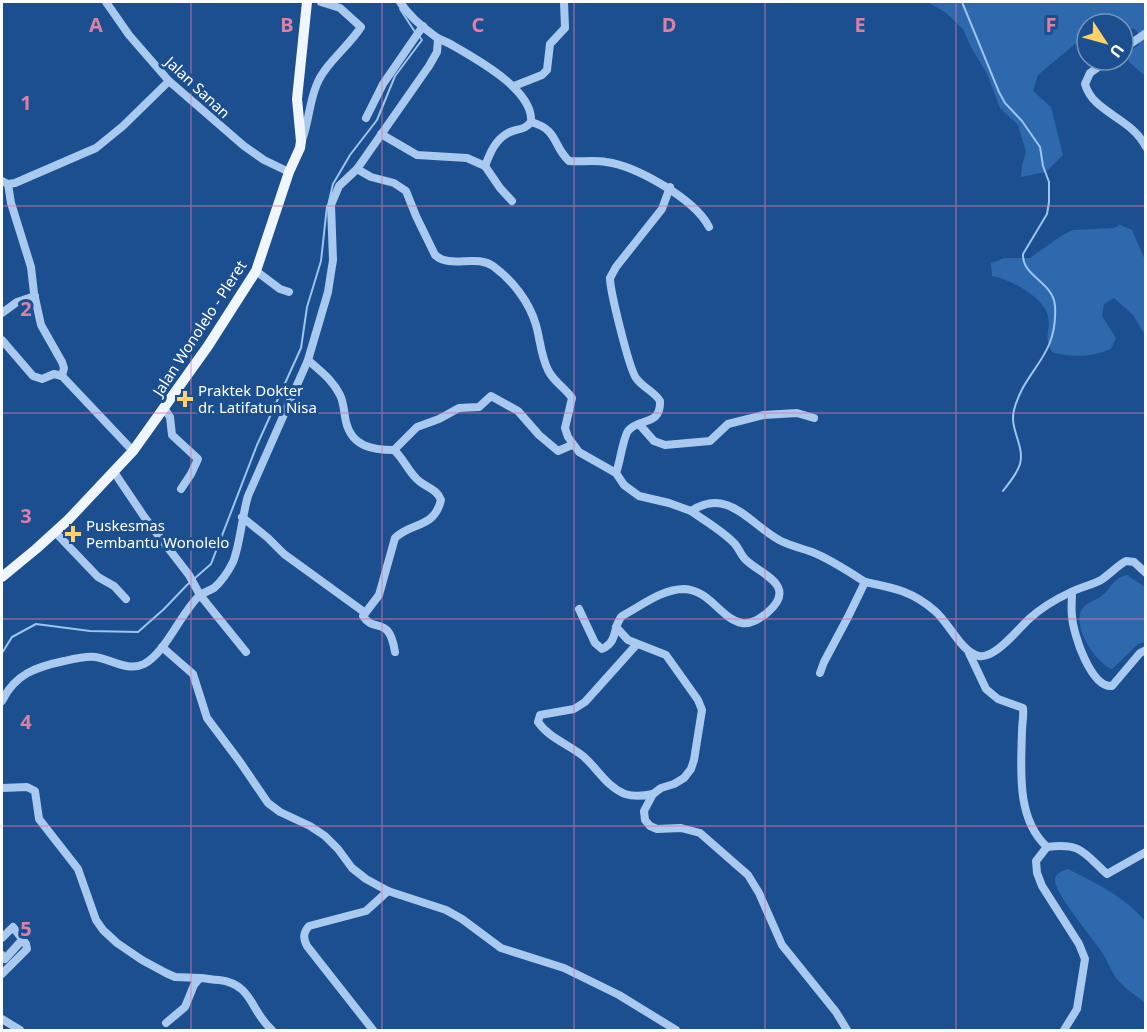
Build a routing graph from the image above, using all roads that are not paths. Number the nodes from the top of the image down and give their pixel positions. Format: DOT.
graph roads {
  1 [pos="106,2"];
  2 [pos="307,2"];
  3 [pos="321,2"];
  4 [pos="400,2"];
  5 [pos="564,2"];
  6 [pos="421,28"];
  7 [pos="438,39"];
  8 [pos="1093,72"];
  9 [pos="169,81"];
  10 [pos="514,86"];
  11 [pos="366,118"];
  12 [pos="531,122"];
  13 [pos="381,134"];
  14 [pos="302,141"];
  15 [pos="1146,147"];
  16 [pos="485,166"];
  17 [pos="357,169"];
  18 [pos="289,172"];
  19 [pos="5,182"];
  20 [pos="670,188"];
  21 [pos="512,201"];
  22 [pos="709,227"];
  23 [pos="256,271"];
  24 [pos="288,292"];
  25 [pos="34,296"];
  26 [pos="2,313"];
  27 [pos="2,340"];
  28 [pos="308,360"];
  29 [pos="62,376"];
  30 [pos="164,408"];
  31 [pos="814,418"];
  32 [pos="639,424"];
  33 [pos="572,445"];
  34 [pos="394,450"];
  35 [pos="133,451"];
  36 [pos="114,472"];
  37 [pos="616,473"];
  38 [pos="181,489"];
  39 [pos="691,511"];
  40 [pos="242,517"];
  41 [pos="55,532"];
  42 [pos="1146,573"];
  43 [pos="2,577"];
  44 [pos="865,582"];
  45 [pos="1072,592"];
  46 [pos="200,595"];
  47 [pos="126,599"];
  48 [pos="579,609"];
  49 [pos="364,612"];
  50 [pos="616,627"];
  51 [pos="637,644"];
  52 [pos="162,648"];
  53 [pos="1146,650"];
  54 [pos="246,652"];
  55 [pos="394,652"];
  56 [pos="969,653"];
  57 [pos="820,673"];
  58 [pos="2,701"];
  59 [pos="2,788"];
  60 [pos="653,794"];
  61 [pos="1047,847"];
  62 [pos="1146,852"];
  63 [pos="388,891"];
  64 [pos="2,938"];
  65 [pos="23,939"];
  66 [pos="2,956"];
  67 [pos="2,974"];
  68 [pos="200,978"];
  69 [pos="2,1019"];
  70 [pos="166,1023"];
  71 [pos="20,1030"];
  72 [pos="272,1030"];
  73 [pos="374,1030"];
  74 [pos="676,1030"];
  75 [pos="847,1030"];
  76 [pos="1064,1030"];
  1 -- 9 [label="street, Jalan Sanan"];
  2 -- 14 [label="main road, Jalan Wonolelo - Pleret"];
  3 -- 14 [label="street"];
  4 -- 6 [label="street"];
  5 -- 10 [label="street"];
  6 -- 7 [label="street"];
  6 -- 11 [label="street"];
  7 -- 10 [label="street"];
  7 -- 13 [label="street"];
  8 -- 15 [label="street"];
  9 -- 18 [label="street, Jalan Sanan"];
  9 -- 19 [label="street"];
  10 -- 12 [label="street"];
  12 -- 16 [label="street"];
  12 -- 20 [label="street"];
  13 -- 16 [label="street"];
  13 -- 17 [label="street"];
  14 -- 18 [label="main road, Jalan Wonolelo - Pleret"];
  16 -- 21 [label="street"];
  17 -- 28 [label="street"];
  17 -- 33 [label="street"];
  18 -- 23 [label="main road, Jalan Wonolelo - Pleret"];
  19 -- 25 [label="street"];
  20 -- 22 [label="street"];
  20 -- 32 [label="street"];
  23 -- 24 [label="street"];
  23 -- 30 [label="main road, Jalan Wonolelo - Pleret"];
  25 -- 26 [label="street"];
  25 -- 29 [label="street"];
  27 -- 29 [label="street"];
  28 -- 34 [label="street"];
  28 -- 40 [label="street"];
  29 -- 35 [label="street"];
  30 -- 35 [label="main road, Jalan Wonolelo - Pleret"];
  30 -- 38 [label="street"];
  31 -- 32 [label="street"];
  32 -- 37 [label="street"];
  33 -- 34 [label="street"];
  33 -- 37 [label="street"];
  34 -- 49 [label="street"];
  35 -- 36 [label="main road, Jalan Wonolelo - Pleret"];
  36 -- 41 [label="main road, Jalan Wonolelo - Pleret"];
  36 -- 46 [label="street"];
  37 -- 39 [label="street"];
  39 -- 44 [label="street"];
  39 -- 50 [label="street"];
  40 -- 46 [label="street"];
  40 -- 49 [label="street"];
  41 -- 43 [label="main road, Jalan Wonolelo - Pleret"];
  41 -- 47 [label="street"];
  42 -- 45 [label="street"];
  44 -- 56 [label="street"];
  44 -- 57 [label="street"];
  45 -- 53 [label="street"];
  45 -- 56 [label="street"];
  46 -- 52 [label="street"];
  46 -- 54 [label="street"];
  48 -- 50 [label="street"];
  49 -- 55 [label="street"];
  50 -- 51 [label="street"];
  51 -- 60 [label="street"];
  51 -- 60 [label="street"];
  52 -- 58 [label="street"];
  52 -- 63 [label="street"];
  56 -- 61 [label="street"];
  59 -- 68 [label="street"];
  60 -- 75 [label="street"];
  61 -- 62 [label="street"];
  61 -- 76 [label="street"];
  63 -- 73 [label="street"];
  63 -- 74 [label="street"];
  64 -- 65 [label="street"];
  65 -- 66 [label="street"];
  65 -- 67 [label="street"];
  68 -- 70 [label="street"];
  68 -- 72 [label="street"];
  69 -- 71 [label="street"];
}
